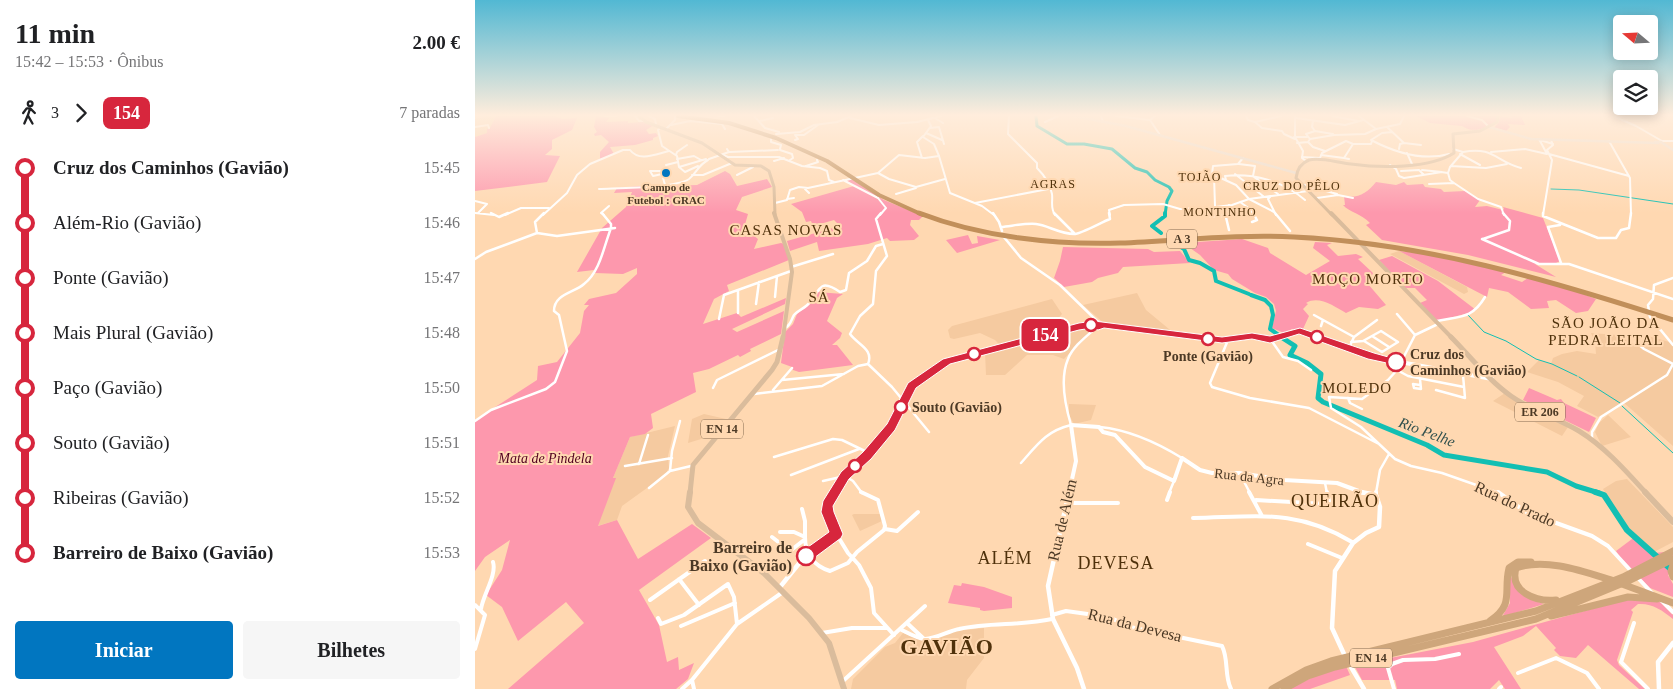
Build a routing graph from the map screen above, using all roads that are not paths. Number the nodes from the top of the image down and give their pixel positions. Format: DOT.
graph roads {
  1 [pos="665,148"];
  2 [pos="683,148"];
  3 [pos="710,148"];
  4 [pos="797,148"];
  5 [pos="804,148"];
  6 [pos="918,148"];
  7 [pos="936,148"];
  8 [pos="1022,148"];
  9 [pos="1206,148"];
  10 [pos="1301,148"];
  11 [pos="1316,148"];
  12 [pos="1331,148"];
  13 [pos="1350,148"];
  14 [pos="1392,148"];
  15 [pos="1400,148"];
  16 [pos="1544,148"];
  17 [pos="1549,148"];
  18 [pos="1612,148"];
  19 [pos="727,149"];
  20 [pos="1453,149"];
  21 [pos="779,150"];
  22 [pos="1397,150"];
  23 [pos="668,151"];
  24 [pos="742,151"];
  25 [pos="753,151"];
  26 [pos="1325,151"];
  27 [pos="729,152"];
  28 [pos="1491,152"];
  29 [pos="1407,153"];
  30 [pos="1461,153"];
  31 [pos="676,154"];
  32 [pos="1453,154"];
  33 [pos="1549,154"];
  34 [pos="721,155"];
  35 [pos="1321,155"];
  36 [pos="741,156"];
  37 [pos="745,156"];
  38 [pos="939,156"];
  39 [pos="920,157"];
  40 [pos="1302,157"];
  41 [pos="784,158"];
  42 [pos="1243,158"];
  43 [pos="1344,158"];
  44 [pos="708,159"];
  45 [pos="1349,159"];
  46 [pos="701,160"];
  47 [pos="790,160"];
  48 [pos="817,160"];
  49 [pos="774,161"];
  50 [pos="1306,161"];
  51 [pos="678,163"];
  52 [pos="732,163"];
  53 [pos="1238,164"];
  54 [pos="1412,164"];
  55 [pos="1508,164"];
  56 [pos="667,165"];
  57 [pos="699,165"];
  58 [pos="1392,165"];
  59 [pos="755,166"];
  60 [pos="1451,166"];
  61 [pos="1480,166"];
  62 [pos="708,167"];
  63 [pos="805,167"];
  64 [pos="1521,168"];
  65 [pos="715,170"];
  66 [pos="1422,170"];
  67 [pos="1401,171"];
  68 [pos="1295,172"];
  69 [pos="1441,172"];
  70 [pos="878,173"];
  71 [pos="1447,173"];
  72 [pos="662,174"];
  73 [pos="1235,174"];
  74 [pos="692,175"];
  75 [pos="737,175"];
  76 [pos="1424,175"];
  77 [pos="1214,176"];
  78 [pos="1253,176"];
  79 [pos="1629,176"];
  80 [pos="945,179"];
  81 [pos="843,180"];
  82 [pos="1226,180"];
  83 [pos="835,182"];
  84 [pos="1454,183"];
  85 [pos="1429,184"];
  86 [pos="665,185"];
  87 [pos="1302,185"];
  88 [pos="917,188"];
  89 [pos="599,189"];
  90 [pos="805,189"];
  91 [pos="1049,189"];
  92 [pos="1308,191"];
  93 [pos="1298,192"];
  94 [pos="809,194"];
  95 [pos="896,194"];
  96 [pos="1278,194"];
  97 [pos="1272,195"];
  98 [pos="1338,195"];
  99 [pos="1263,196"];
  100 [pos="794,198"];
  101 [pos="1317,198"];
  102 [pos="1353,198"];
  103 [pos="1249,199"];
  104 [pos="787,200"];
  105 [pos="1305,200"];
  106 [pos="475,201"];
  107 [pos="1239,202"];
  108 [pos="773,203"];
  109 [pos="973,203"];
  110 [pos="1320,204"];
  111 [pos="1229,205"];
  112 [pos="609,206"];
  113 [pos="1215,206"];
  114 [pos="549,208"];
  115 [pos="1207,208"];
  116 [pos="1274,212"];
  117 [pos="477,213"];
  118 [pos="1225,216"];
  119 [pos="1252,222"];
  120 [pos="1562,224"];
  121 [pos="611,228"];
  122 [pos="615,228"];
  123 [pos="1002,229"];
  124 [pos="1229,230"];
  125 [pos="1290,231"];
  126 [pos="537,233"];
  127 [pos="1075,234"];
  128 [pos="1003,236"];
  129 [pos="1349,239"];
  130 [pos="1361,241"];
  131 [pos="883,244"];
  132 [pos="833,254"];
  133 [pos="475,259"];
  134 [pos="1561,263"];
  135 [pos="791,269"];
  136 [pos="777,276"];
  137 [pos="1673,278"];
  138 [pos="759,282"];
  139 [pos="738,290"];
  140 [pos="1653,293"];
  141 [pos="775,297"];
  142 [pos="1485,297"];
  143 [pos="1673,300"];
  144 [pos="756,304"];
  145 [pos="738,313"];
  146 [pos="1397,314"];
  147 [pos="1314,315"];
  148 [pos="719,319"];
  149 [pos="1673,319"];
  150 [pos="1323,320"];
  151 [pos="1377,320"];
  152 [pos="1437,323"];
  153 [pos="1096,324"];
  154 [pos="1321,326"];
  155 [pos="785,328"];
  156 [pos="1415,335"];
  157 [pos="1372,336"];
  158 [pos="1354,337"];
  159 [pos="1228,340"];
  160 [pos="1270,340"];
  161 [pos="1364,341"];
  162 [pos="1351,342"];
  163 [pos="1636,342"];
  164 [pos="1673,345"];
  165 [pos="1389,347"];
  166 [pos="1349,348"];
  167 [pos="780,350"];
  168 [pos="1402,363"];
  169 [pos="868,364"];
  170 [pos="1673,364"];
  171 [pos="792,368"];
  172 [pos="1311,370"];
  173 [pos="1397,370"];
  174 [pos="844,374"];
  175 [pos="1463,375"];
  176 [pos="1490,377"];
  177 [pos="1420,379"];
  178 [pos="782,380"];
  179 [pos="1421,385"];
  180 [pos="1465,387"];
  181 [pos="713,388"];
  182 [pos="1436,390"];
  183 [pos="773,391"];
  184 [pos="752,394"];
  185 [pos="1348,398"];
  186 [pos="904,402"];
  187 [pos="1362,409"];
  188 [pos="475,421"];
  189 [pos="680,421"];
  190 [pos="1071,426"];
  191 [pos="1099,427"];
  192 [pos="929,432"];
  193 [pos="648,435"];
  194 [pos="1591,440"];
  195 [pos="1382,446"];
  196 [pos="859,449"];
  197 [pos="869,453"];
  198 [pos="1389,454"];
  199 [pos="775,457"];
  200 [pos="672,458"];
  201 [pos="1182,458"];
  202 [pos="1021,463"];
  203 [pos="639,464"];
  204 [pos="693,465"];
  205 [pos="625,466"];
  206 [pos="670,471"];
  207 [pos="1239,473"];
  208 [pos="791,475"];
  209 [pos="845,476"];
  210 [pos="823,481"];
  211 [pos="1174,481"];
  212 [pos="1325,483"];
  213 [pos="649,488"];
  214 [pos="1376,495"];
  215 [pos="1167,500"];
  216 [pos="1256,500"];
  217 [pos="1066,503"];
  218 [pos="1118,503"];
  219 [pos="801,509"];
  220 [pos="919,512"];
  221 [pos="1262,516"];
  222 [pos="1193,518"];
  223 [pos="1673,522"];
  224 [pos="885,529"];
  225 [pos="780,532"];
  226 [pos="837,534"];
  227 [pos="772,537"];
  228 [pos="804,539"];
  229 [pos="1353,543"];
  230 [pos="1308,544"];
  231 [pos="1673,551"];
  232 [pos="808,554"];
  233 [pos="853,558"];
  234 [pos="1342,558"];
  235 [pos="1673,559"];
  236 [pos="705,561"];
  237 [pos="493,562"];
  238 [pos="1673,565"];
  239 [pos="1673,576"];
  240 [pos="679,579"];
  241 [pos="1631,585"];
  242 [pos="782,590"];
  243 [pos="1591,592"];
  244 [pos="1571,596"];
  245 [pos="650,600"];
  246 [pos="1671,601"];
  247 [pos="735,604"];
  248 [pos="475,605"];
  249 [pos="699,605"];
  250 [pos="925,606"];
  251 [pos="481,609"];
  252 [pos="1673,612"];
  253 [pos="1052,616"];
  254 [pos="658,618"];
  255 [pos="1536,619"];
  256 [pos="1634,622"];
  257 [pos="907,623"];
  258 [pos="737,624"];
  259 [pos="1483,625"];
  260 [pos="681,626"];
  261 [pos="887,628"];
  262 [pos="900,629"];
  263 [pos="822,633"];
  264 [pos="893,635"];
  265 [pos="924,639"];
  266 [pos="1673,642"];
  267 [pos="475,649"];
  268 [pos="1344,654"];
  269 [pos="1459,654"];
  270 [pos="1351,667"];
  271 [pos="1518,673"];
  272 [pos="692,680"];
  273 [pos="843,685"];
  274 [pos="682,689"];
  275 [pos="694,689"];
  276 [pos="1084,689"];
  277 [pos="1231,689"];
  278 [pos="1272,689"];
  279 [pos="1284,689"];
  280 [pos="1364,689"];
  281 [pos="1394,689"];
  282 [pos="1599,689"];
  283 [pos="1648,689"];
  284 [pos="1659,689"];
  1 -- 23 [label="street"];
  2 -- 31 [label="street"];
  3 -- 34 [label="main road"];
  4 -- 129 [label="highway, A 3"];
  5 -- 129 [label="highway, A 3"];
  6 -- 39 [label="street"];
  7 -- 38 [label="street"];
  8 -- 91 [label="street"];
  9 -- 42 [label="main road"];
  10 -- 40 [label="street"];
  11 -- 26 [label="street"];
  12 -- 26 [label="street"];
  13 -- 43 [label="street"];
  14 -- 22 [label="street"];
  15 -- 22 [label="street"];
  16 -- 28 [label="street"];
  17 -- 33 [label="street"];
  18 -- 79 [label="street"];
  19 -- 27 [label="street"];
  20 -- 30 [label="street"];
  20 -- 32 [label="main road"];
  21 -- 25 [label="street"];
  21 -- 47 [label="street"];
  22 -- 29 [label="street"];
  23 -- 31 [label="street"];
  23 -- 114 [label="street"];
  24 -- 25 [label="street"];
  24 -- 27 [label="street"];
  24 -- 36 [label="street"];
  25 -- 37 [label="street"];
  26 -- 35 [label="street"];
  27 -- 34 [label="street"];
  28 -- 30 [label="street"];
  28 -- 55 [label="street"];
  29 -- 32 [label="street"];
  29 -- 54 [label="street"];
  30 -- 60 [label="street"];
  30 -- 61 [label="street"];
  31 -- 51 [label="street"];
  32 -- 54 [label="main road"];
  33 -- 79 [label="street"];
  33 -- 120 [label="street"];
  34 -- 36 [label="street"];
  34 -- 44 [label="street"];
  34 -- 52 [label="main road"];
  35 -- 40 [label="street"];
  35 -- 43 [label="street"];
  36 -- 37 [label="street"];
  37 -- 41 [label="street"];
  38 -- 39 [label="street"];
  38 -- 80 [label="street"];
  39 -- 70 [label="street"];
  40 -- 50 [label="street"];
  41 -- 47 [label="street"];
  41 -- 49 [label="street"];
  42 -- 53 [label="street"];
  42 -- 68 [label="main road"];
  43 -- 45 [label="street"];
  44 -- 46 [label="street"];
  44 -- 57 [label="street"];
  46 -- 51 [label="street"];
  46 -- 51 [label="street"];
  47 -- 63 [label="street"];
  48 -- 63 [label="street"];
  50 -- 58 [label="main road"];
  50 -- 68 [label="main road"];
  51 -- 56 [label="street"];
  51 -- 57 [label="street"];
  52 -- 59 [label="main road"];
  52 -- 65 [label="street"];
  53 -- 77 [label="street"];
  53 -- 78 [label="street"];
  54 -- 58 [label="main road"];
  55 -- 60 [label="street"];
  55 -- 64 [label="street"];
  57 -- 74 [label="street"];
  58 -- 76 [label="street"];
  59 -- 75 [label="street"];
  59 -- 108 [label="main road, EN 14"];
  60 -- 71 [label="street"];
  62 -- 65 [label="street"];
  63 -- 83 [label="street"];
  65 -- 74 [label="street"];
  66 -- 69 [label="street"];
  67 -- 76 [label="street"];
  68 -- 87 [label="main road, ER 206"];
  69 -- 71 [label="street"];
  69 -- 76 [label="street"];
  70 -- 81 [label="street"];
  70 -- 88 [label="street"];
  71 -- 84 [label="street"];
  72 -- 86 [label="street"];
  73 -- 78 [label="street"];
  73 -- 82 [label="street"];
  73 -- 99 [label="street"];
  74 -- 86 [label="street"];
  77 -- 82 [label="street"];
  77 -- 113 [label="street"];
  78 -- 93 [label="street"];
  78 -- 96 [label="street"];
  79 -- 120 [label="street"];
  80 -- 88 [label="street"];
  80 -- 109 [label="street"];
  81 -- 83 [label="street"];
  81 -- 131 [label="street"];
  82 -- 103 [label="street"];
  83 -- 90 [label="street"];
  84 -- 85 [label="street"];
  84 -- 134 [label="street"];
  86 -- 89 [label="street"];
  87 -- 92 [label="main road, ER 206"];
  87 -- 98 [label="street"];
  88 -- 95 [label="street"];
  90 -- 94 [label="street"];
  90 -- 104 [label="street"];
  91 -- 109 [label="street"];
  91 -- 127 [label="street"];
  92 -- 93 [label="street"];
  92 -- 101 [label="street"];
  92 -- 110 [label="main road, ER 206"];
  93 -- 96 [label="street"];
  93 -- 105 [label="street"];
  96 -- 97 [label="street"];
  97 -- 99 [label="street"];
  97 -- 116 [label="street"];
  98 -- 101 [label="street"];
  98 -- 102 [label="street"];
  99 -- 103 [label="street"];
  100 -- 104 [label="street"];
  101 -- 110 [label="street"];
  103 -- 107 [label="street"];
  103 -- 116 [label="street"];
  104 -- 108 [label="street"];
  106 -- 117 [label="street"];
  107 -- 111 [label="street"];
  107 -- 119 [label="street"];
  108 -- 135 [label="main road, EN 14"];
  109 -- 123 [label="street"];
  110 -- 130 [label="main road, ER 206"];
  111 -- 113 [label="street"];
  111 -- 118 [label="street"];
  112 -- 121 [label="street"];
  113 -- 115 [label="street"];
  114 -- 117 [label="street"];
  114 -- 126 [label="street"];
  115 -- 118 [label="street"];
  115 -- 127 [label="street"];
  116 -- 125 [label="street"];
  118 -- 124 [label="street"];
  120 -- 134 [label="street"];
  121 -- 122 [label="street"];
  121 -- 126 [label="street"];
  121 -- 188 [label="street"];
  123 -- 127 [label="street"];
  126 -- 133 [label="street"];
  128 -- 153 [label="street"];
  129 -- 130 [label="highway, A 3"];
  130 -- 149 [label="highway, A 3"];
  130 -- 152 [label="main road, ER 206"];
  131 -- 155 [label="street"];
  131 -- 169 [label="street"];
  132 -- 135 [label="street"];
  134 -- 140 [label="street"];
  135 -- 136 [label="street"];
  135 -- 155 [label="main road, EN 14"];
  136 -- 138 [label="street"];
  136 -- 141 [label="street"];
  137 -- 140 [label="street"];
  138 -- 139 [label="street"];
  138 -- 144 [label="street"];
  139 -- 145 [label="street"];
  139 -- 148 [label="street"];
  140 -- 143 [label="street"];
  140 -- 164 [label="street"];
  142 -- 152 [label="street"];
  146 -- 156 [label="street"];
  147 -- 150 [label="street"];
  150 -- 154 [label="street"];
  150 -- 158 [label="street"];
  151 -- 158 [label="street"];
  152 -- 156 [label="street"];
  152 -- 176 [label="main road, ER 206"];
  153 -- 159 [label="street"];
  153 -- 186 [label="street"];
  153 -- 190 [label="street"];
  155 -- 167 [label="main road, EN 14"];
  156 -- 168 [label="street"];
  157 -- 161 [label="street"];
  157 -- 165 [label="street"];
  157 -- 165 [label="street"];
  158 -- 162 [label="street"];
  159 -- 160 [label="street"];
  159 -- 195 [label="street"];
  160 -- 166 [label="street"];
  160 -- 172 [label="street"];
  161 -- 162 [label="street"];
  161 -- 165 [label="street"];
  162 -- 166 [label="street"];
  163 -- 170 [label="street"];
  166 -- 168 [label="street"];
  167 -- 181 [label="street"];
  167 -- 184 [label="main road, EN 14"];
  168 -- 173 [label="street"];
  168 -- 175 [label="street"];
  169 -- 174 [label="street"];
  169 -- 186 [label="street"];
  170 -- 194 [label="street"];
  171 -- 178 [label="street"];
  173 -- 177 [label="street"];
  173 -- 185 [label="street"];
  174 -- 178 [label="street"];
  174 -- 183 [label="street"];
  175 -- 176 [label="street"];
  175 -- 180 [label="street"];
  176 -- 194 [label="main road, ER 206"];
  177 -- 179 [label="street"];
  177 -- 180 [label="street"];
  178 -- 183 [label="street"];
  180 -- 182 [label="street"];
  183 -- 184 [label="street"];
  184 -- 204 [label="main road, EN 14"];
  185 -- 187 [label="street"];
  185 -- 195 [label="street"];
  186 -- 192 [label="street"];
  186 -- 197 [label="street"];
  189 -- 200 [label="street"];
  190 -- 191 [label="street, Rua da Agra"];
  190 -- 202 [label="street"];
  190 -- 217 [label="street, Rua de Além"];
  191 -- 201 [label="street, Rua da Agra"];
  191 -- 211 [label="street"];
  193 -- 203 [label="street"];
  194 -- 223 [label="main road, ER 206"];
  195 -- 198 [label="street"];
  196 -- 197 [label="street"];
  196 -- 199 [label="street"];
  196 -- 208 [label="street"];
  197 -- 209 [label="street"];
  198 -- 214 [label="street"];
  198 -- 252 [label="street, Rua do Prado"];
  200 -- 203 [label="street"];
  200 -- 206 [label="street"];
  201 -- 207 [label="street, Rua da Agra"];
  201 -- 211 [label="street"];
  203 -- 205 [label="street"];
  204 -- 206 [label="street"];
  204 -- 242 [label="main road"];
  206 -- 213 [label="street"];
  207 -- 212 [label="street, Rua da Agra"];
  207 -- 216 [label="street"];
  209 -- 210 [label="street"];
  209 -- 224 [label="street"];
  209 -- 226 [label="street"];
  211 -- 215 [label="street"];
  212 -- 214 [label="street, Rua da Agra"];
  212 -- 216 [label="street"];
  214 -- 229 [label="street"];
  216 -- 221 [label="street"];
  217 -- 218 [label="street"];
  217 -- 253 [label="street, Rua de Além"];
  219 -- 228 [label="street"];
  220 -- 224 [label="street"];
  221 -- 222 [label="street"];
  221 -- 229 [label="street"];
  224 -- 233 [label="street"];
  225 -- 228 [label="street"];
  226 -- 232 [label="street"];
  226 -- 233 [label="street"];
  227 -- 228 [label="street"];
  228 -- 232 [label="street"];
  229 -- 234 [label="street"];
  230 -- 234 [label="street"];
  231 -- 243 [label="highway, EN 14"];
  232 -- 233 [label="street"];
  232 -- 242 [label="street"];
  233 -- 261 [label="street"];
  234 -- 268 [label="street"];
  235 -- 243 [label="highway, EN 14"];
  236 -- 240 [label="street"];
  237 -- 251 [label="street"];
  238 -- 239 [label="highway"];
  240 -- 245 [label="street"];
  240 -- 249 [label="street"];
  241 -- 244 [label="highway"];
  241 -- 246 [label="highway"];
  241 -- 259 [label="highway"];
  242 -- 258 [label="street"];
  242 -- 263 [label="main road"];
  243 -- 244 [label="highway, EN 14"];
  243 -- 255 [label="highway, EN 14"];
  244 -- 259 [label="highway, EN 14"];
  246 -- 255 [label="highway"];
  247 -- 249 [label="street"];
  247 -- 258 [label="street"];
  247 -- 260 [label="street"];
  248 -- 251 [label="street"];
  249 -- 254 [label="street"];
  250 -- 257 [label="street"];
  251 -- 267 [label="street"];
  253 -- 265 [label="street, Rua da Devesa"];
  253 -- 276 [label="street"];
  253 -- 277 [label="street, Rua da Devesa"];
  255 -- 279 [label="highway, EN 14"];
  256 -- 283 [label="street"];
  257 -- 262 [label="street"];
  257 -- 265 [label="street"];
  258 -- 272 [label="street"];
  259 -- 278 [label="highway, EN 14"];
  261 -- 263 [label="street"];
  261 -- 264 [label="street"];
  262 -- 264 [label="street"];
  262 -- 265 [label="street"];
  263 -- 273 [label="main road"];
  264 -- 273 [label="street"];
  266 -- 284 [label="street"];
  269 -- 281 [label="street"];
  270 -- 280 [label="street"];
  271 -- 282 [label="street"];
  272 -- 274 [label="street"];
  272 -- 275 [label="street"];
}
